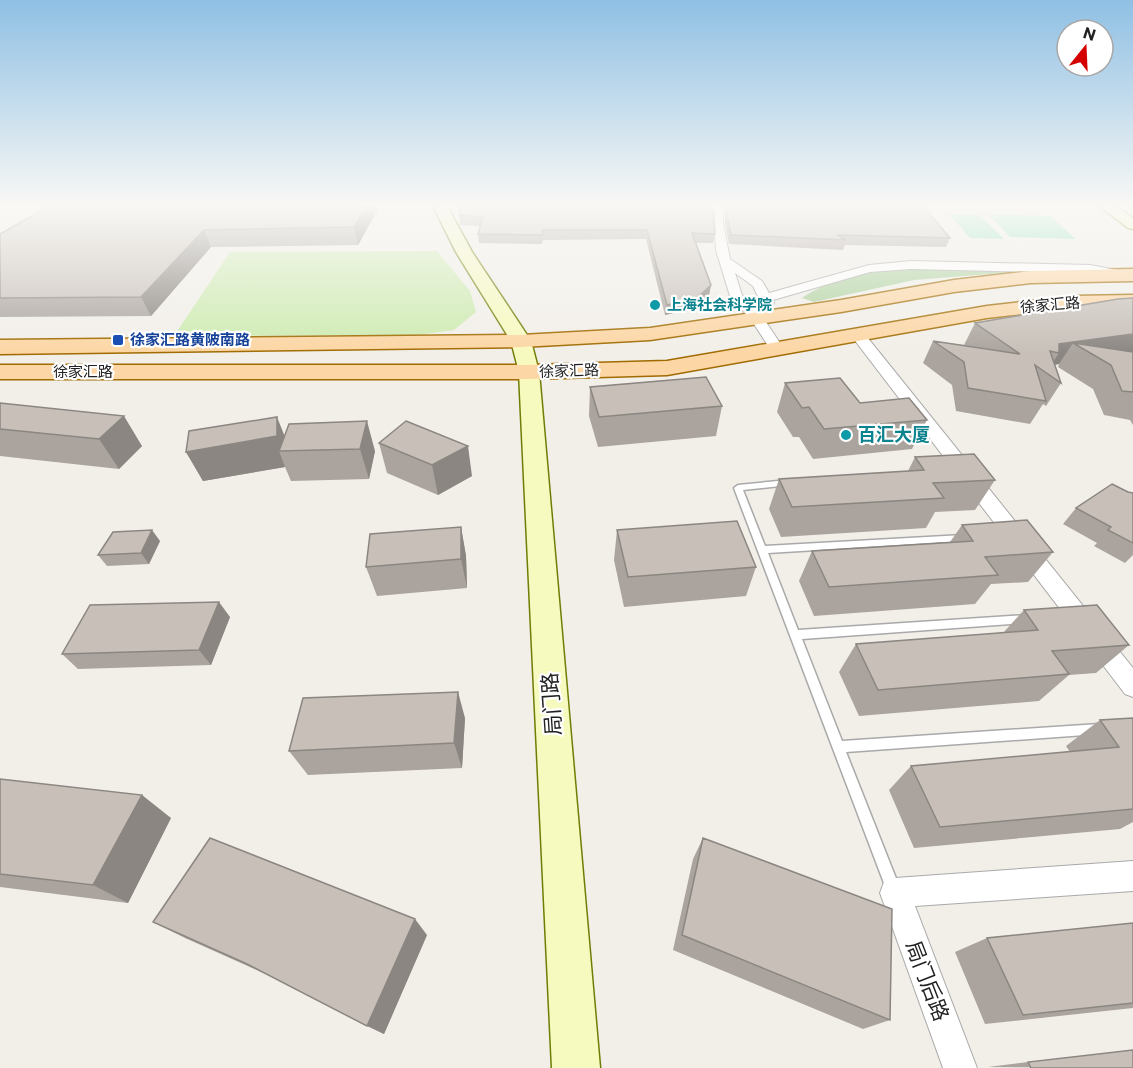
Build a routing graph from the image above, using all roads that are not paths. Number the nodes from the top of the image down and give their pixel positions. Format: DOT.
graph roads {
  1 [pos="465,254"];
  2 [pos="724,254"];
  3 [pos="726,261"];
  4 [pos="1128,275"];
  5 [pos="765,298"];
  6 [pos="1133,301"];
  7 [pos="757,319"];
  8 [pos="858,335"];
  9 [pos="0,347"];
  10 [pos="777,349"];
  11 [pos="525,356"];
  12 [pos="0,372"];
  13 [pos="797,482"];
  14 [pos="978,537"];
  15 [pos="762,550"];
  16 [pos="1039,618"];
  17 [pos="795,635"];
  18 [pos="1133,686"];
  19 [pos="1109,728"];
  20 [pos="838,747"];
  21 [pos="1133,876"];
  22 [pos="895,893"];
  23 [pos="576,1068"];
  24 [pos="960,1068"];
  1 -- 11 [label="street"];
  2 -- 3 [label="street"];
  3 -- 5 [label="street"];
  3 -- 7 [label="street"];
  4 -- 5 [label="street"];
  4 -- 7 [label="main road, 徐家汇路"];
  5 -- 7 [label="street"];
  6 -- 8 [label="main road, 徐家汇路"];
  7 -- 10 [label="street"];
  7 -- 11 [label="main road, 徐家汇路"];
  8 -- 10 [label="main road, 徐家汇路"];
  8 -- 18 [label="street"];
  9 -- 11 [label="main road, 徐家汇路"];
  10 -- 11 [label="main road, 徐家汇路"];
  11 -- 12 [label="main road, 徐家汇路"];
  11 -- 23 [label="street, 局门路"];
  13 -- 15 [label="lane"];
  14 -- 15 [label="lane"];
  15 -- 17 [label="lane"];
  16 -- 17 [label="lane"];
  17 -- 20 [label="lane"];
  19 -- 20 [label="lane"];
  20 -- 22 [label="lane"];
  21 -- 22 [label="street"];
  22 -- 24 [label="street, 局门后路"];
}
